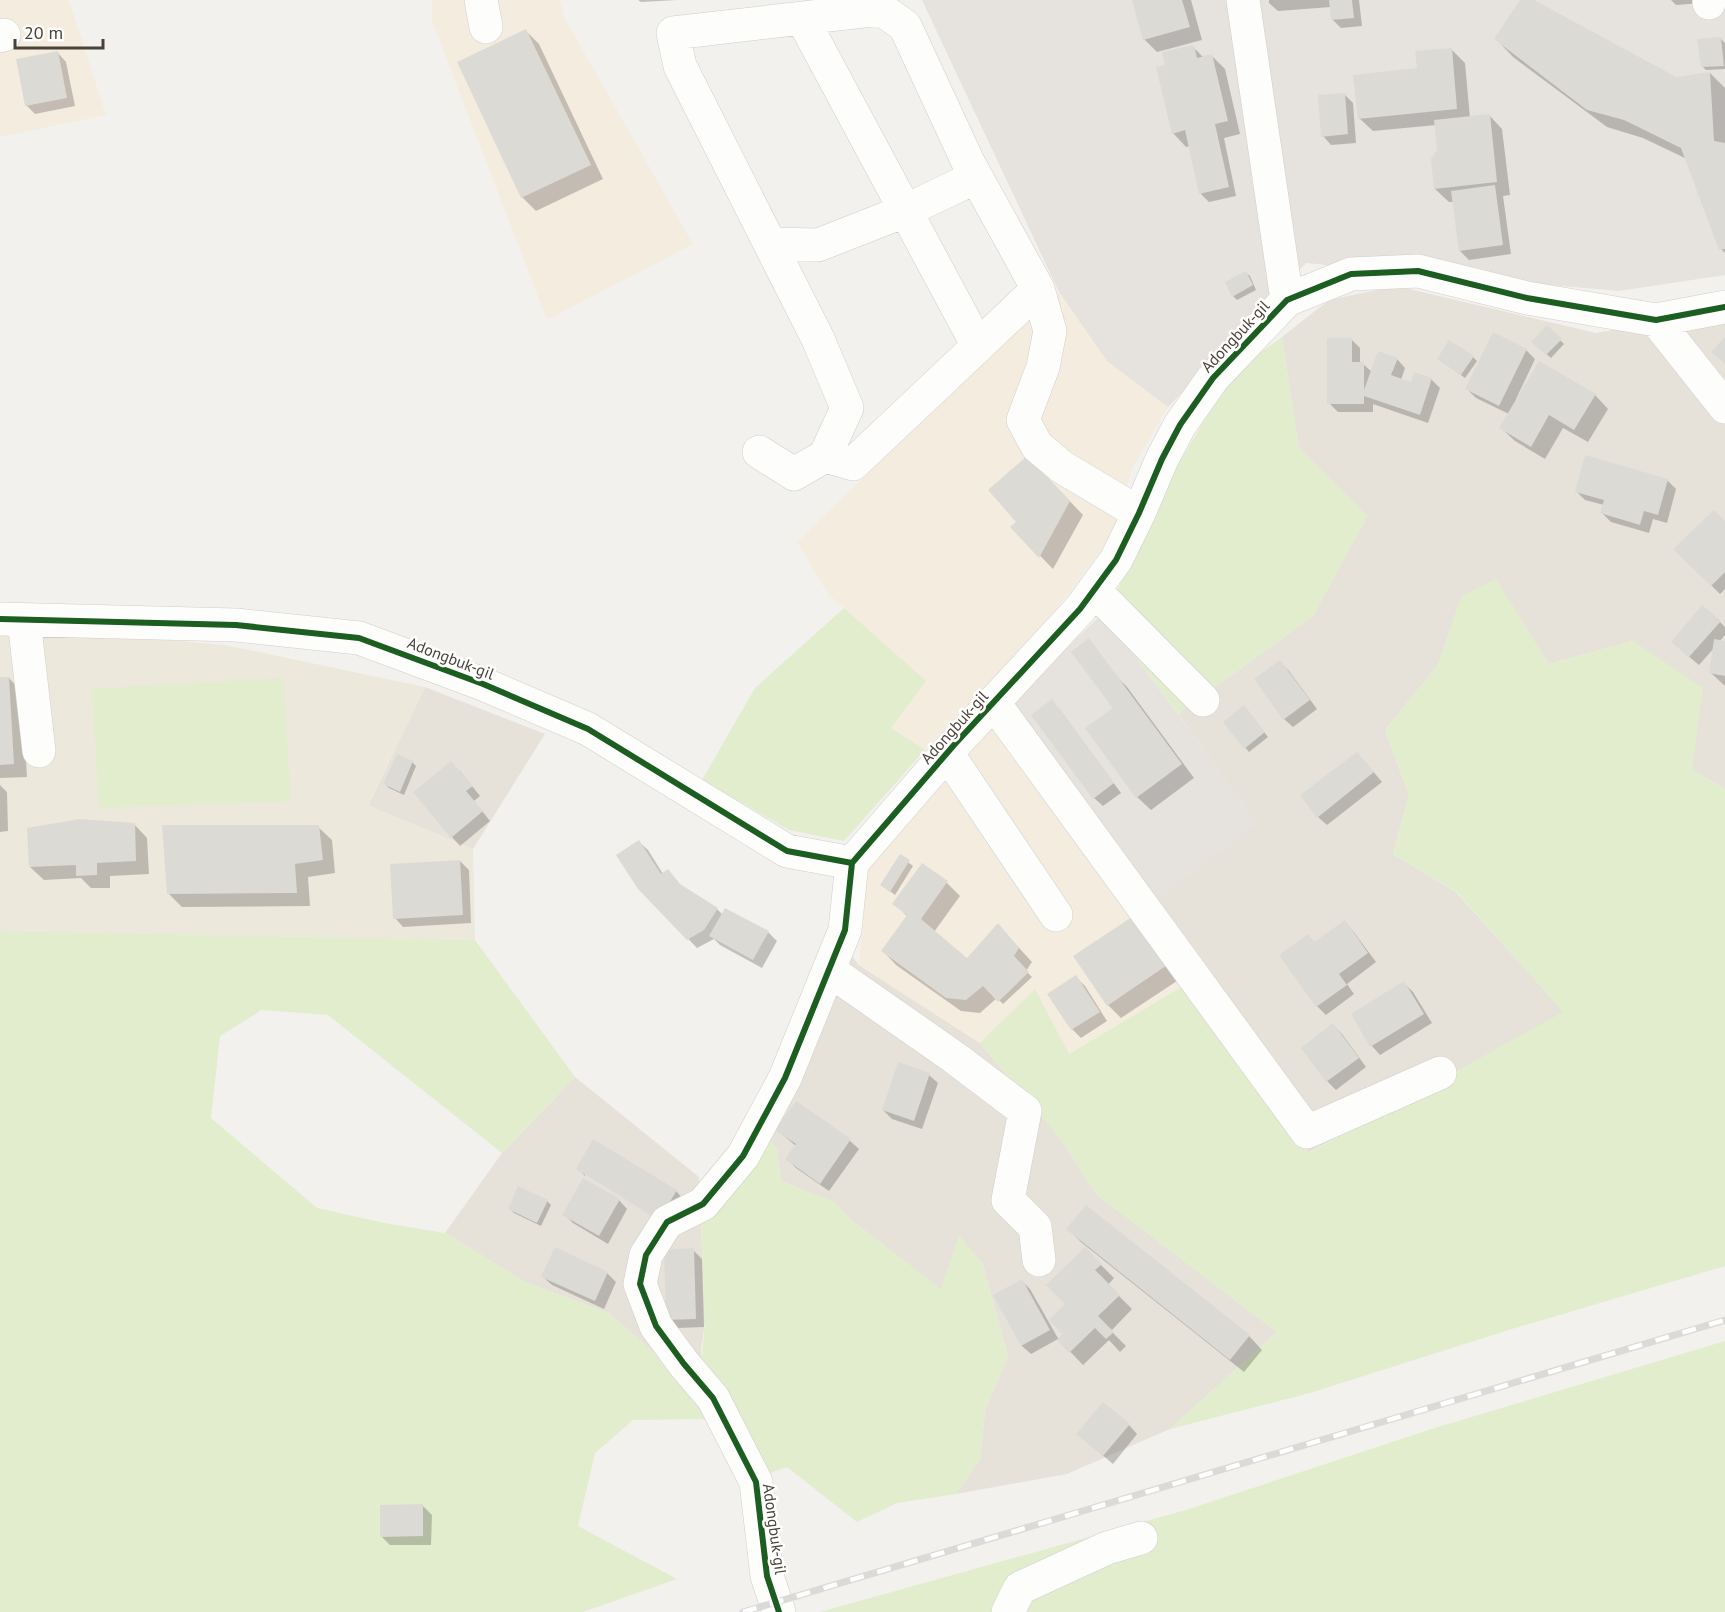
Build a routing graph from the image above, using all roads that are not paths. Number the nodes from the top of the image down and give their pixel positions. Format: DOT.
graph roads {
  1 [pos="1243,0"];
  2 [pos="802,18"];
  3 [pos="976,177"];
  4 [pos="905,211"];
  5 [pos="770,244"];
  6 [pos="1038,289"];
  7 [pos="1287,300"];
  8 [pos="1725,307"];
  9 [pos="1656,320"];
  10 [pos="978,346"];
  11 [pos="1725,407"];
  12 [pos="759,452"];
  13 [pos="825,456"];
  14 [pos="1139,513"];
  15 [pos="1094,590"];
  16 [pos="12,620"];
  17 [pos="1203,700"];
  18 [pos="993,703"];
  19 [pos="39,751"];
  20 [pos="947,753"];
  21 [pos="852,863"];
  22 [pos="1056,915"];
  23 [pos="829,970"];
  24 [pos="1440,1073"];
  25 [pos="1039,1260"];
  26 [pos="1141,1538"];
  27 [pos="779,1612"];
  28 [pos="1008,1612"];
  1 -- 7 [label="street"];
  2 -- 3 [label="street"];
  2 -- 4 [label="street"];
  2 -- 5 [label="street"];
  3 -- 4 [label="street"];
  3 -- 6 [label="street"];
  4 -- 5 [label="street"];
  4 -- 10 [label="street"];
  5 -- 13 [label="street"];
  6 -- 10 [label="street"];
  6 -- 14 [label="street"];
  7 -- 9 [label="street, Adongbuk-gil"];
  7 -- 14 [label="street, Adongbuk-gil"];
  8 -- 9 [label="street, Adongbuk-gil"];
  9 -- 11 [label="street"];
  10 -- 13 [label="street"];
  12 -- 13 [label="street"];
  14 -- 15 [label="street, Adongbuk-gil"];
  15 -- 17 [label="street"];
  15 -- 18 [label="street, Adongbuk-gil"];
  16 -- 19 [label="street"];
  16 -- 21 [label="street, Adongbuk-gil"];
  18 -- 20 [label="street, Adongbuk-gil"];
  18 -- 24 [label="street"];
  20 -- 21 [label="street, Adongbuk-gil"];
  20 -- 22 [label="street"];
  21 -- 23 [label="street, Adongbuk-gil"];
  23 -- 25 [label="street"];
  23 -- 27 [label="street, Adongbuk-gil"];
  26 -- 28 [label="street"];
}
